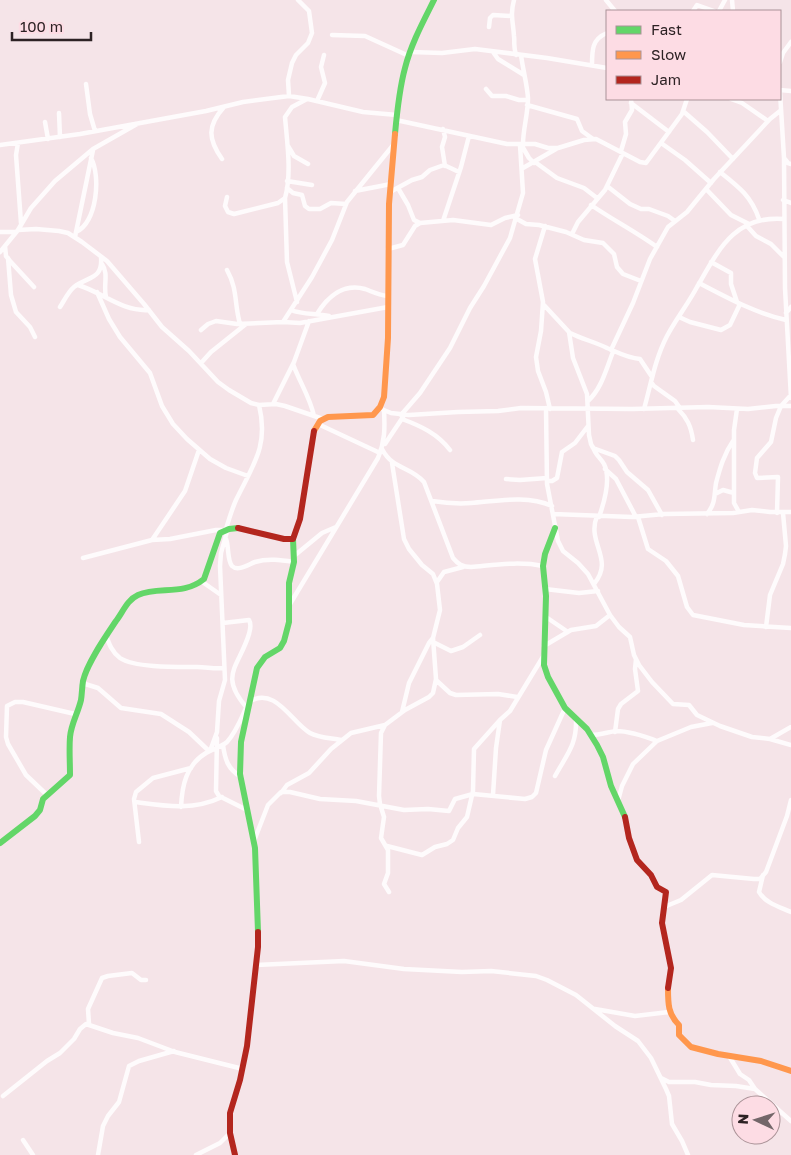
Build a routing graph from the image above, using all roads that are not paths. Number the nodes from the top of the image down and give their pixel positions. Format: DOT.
graph roads {
  1 [pos="298,0"];
  2 [pos="434,0"];
  3 [pos="514,0"];
  4 [pos="606,0"];
  5 [pos="614,10"];
  6 [pos="694,10"];
  7 [pos="711,10"];
  8 [pos="512,16"];
  9 [pos="489,27"];
  10 [pos="606,33"];
  11 [pos="332,35"];
  12 [pos="791,42"];
  13 [pos="493,52"];
  14 [pos="410,54"];
  15 [pos="324,55"];
  16 [pos="519,55"];
  17 [pos="781,59"];
  18 [pos="592,65"];
  19 [pos="606,68"];
  20 [pos="524,75"];
  21 [pos="86,84"];
  22 [pos="486,89"];
  23 [pos="289,96"];
  24 [pos="308,99"];
  25 [pos="688,100"];
  26 [pos="734,100"];
  27 [pos="780,100"];
  28 [pos="317,101"];
  29 [pos="631,101"];
  30 [pos="528,102"];
  31 [pos="226,106"];
  32 [pos="683,111"];
  33 [pos="780,111"];
  34 [pos="59,112"];
  35 [pos="397,118"];
  36 [pos="768,121"];
  37 [pos="45,122"];
  38 [pos="138,123"];
  39 [pos="442,129"];
  40 [pos="95,131"];
  41 [pos="669,132"];
  42 [pos="469,136"];
  43 [pos="60,137"];
  44 [pos="48,139"];
  45 [pos="593,139"];
  46 [pos="18,143"];
  47 [pos="661,143"];
  48 [pos="394,144"];
  49 [pos="0,145"];
  50 [pos="287,145"];
  51 [pos="522,145"];
  52 [pos="558,148"];
  53 [pos="93,149"];
  54 [pos="622,152"];
  55 [pos="91,158"];
  56 [pos="784,158"];
  57 [pos="222,159"];
  58 [pos="733,159"];
  59 [pos="535,162"];
  60 [pos="308,164"];
  61 [pos="791,164"];
  62 [pos="445,166"];
  63 [pos="523,168"];
  64 [pos="459,172"];
  65 [pos="720,172"];
  66 [pos="287,181"];
  67 [pos="711,183"];
  68 [pos="312,185"];
  69 [pos="607,186"];
  70 [pos="287,188"];
  71 [pos="390,188"];
  72 [pos="398,188"];
  73 [pos="706,189"];
  74 [pos="355,191"];
  75 [pos="227,197"];
  76 [pos="285,198"];
  77 [pos="597,198"];
  78 [pos="783,200"];
  79 [pos="791,203"];
  80 [pos="346,204"];
  81 [pos="591,205"];
  82 [pos="517,217"];
  83 [pos="759,219"];
  84 [pos="784,219"];
  85 [pos="443,220"];
  86 [pos="420,222"];
  87 [pos="675,222"];
  88 [pos="22,224"];
  89 [pos="748,225"];
  90 [pos="545,226"];
  91 [pos="17,231"];
  92 [pos="0,232"];
  93 [pos="76,234"];
  94 [pos="572,234"];
  95 [pos="5,246"];
  96 [pos="657,247"];
  97 [pos="388,249"];
  98 [pos="0,252"];
  99 [pos="100,257"];
  100 [pos="784,257"];
  101 [pos="8,258"];
  102 [pos="710,262"];
  103 [pos="101,264"];
  104 [pos="227,270"];
  105 [pos="641,281"];
  106 [pos="699,283"];
  107 [pos="784,283"];
  108 [pos="791,284"];
  109 [pos="78,285"];
  110 [pos="34,287"];
  111 [pos="97,292"];
  112 [pos="388,296"];
  113 [pos="106,297"];
  114 [pos="297,302"];
  115 [pos="738,303"];
  116 [pos="542,304"];
  117 [pos="60,307"];
  118 [pos="388,307"];
  119 [pos="791,307"];
  120 [pos="149,310"];
  121 [pos="291,310"];
  122 [pos="786,313"];
  123 [pos="317,314"];
  124 [pos="331,317"];
  125 [pos="678,317"];
  126 [pos="310,321"];
  127 [pos="283,322"];
  128 [pos="788,322"];
  129 [pos="300,323"];
  130 [pos="243,324"];
  131 [pos="201,330"];
  132 [pos="570,333"];
  133 [pos="35,336"];
  134 [pos="303,336"];
  135 [pos="612,351"];
  136 [pos="657,361"];
  137 [pos="201,363"];
  138 [pos="293,364"];
  139 [pos="645,365"];
  140 [pos="651,379"];
  141 [pos="791,396"];
  142 [pos="588,401"];
  143 [pos="272,404"];
  144 [pos="259,405"];
  145 [pos="781,406"];
  146 [pos="791,406"];
  147 [pos="382,409"];
  148 [pos="548,409"];
  149 [pos="588,409"];
  150 [pos="644,409"];
  151 [pos="679,409"];
  152 [pos="738,409"];
  153 [pos="314,416"];
  154 [pos="403,416"];
  155 [pos="320,422"];
  156 [pos="588,426"];
  157 [pos="693,440"];
  158 [pos="734,440"];
  159 [pos="593,447"];
  160 [pos="199,450"];
  161 [pos="382,450"];
  162 [pos="450,450"];
  163 [pos="392,463"];
  164 [pos="605,469"];
  165 [pos="248,476"];
  166 [pos="506,480"];
  167 [pos="547,480"];
  168 [pos="734,493"];
  169 [pos="715,494"];
  170 [pos="432,501"];
  171 [pos="552,506"];
  172 [pos="739,512"];
  173 [pos="776,512"];
  174 [pos="791,512"];
  175 [pos="783,513"];
  176 [pos="553,514"];
  177 [pos="662,514"];
  178 [pos="707,514"];
  179 [pos="598,516"];
  180 [pos="637,517"];
  181 [pos="337,526"];
  182 [pos="555,528"];
  183 [pos="226,529"];
  184 [pos="226,538"];
  185 [pos="293,539"];
  186 [pos="152,540"];
  187 [pos="83,558"];
  188 [pos="294,559"];
  189 [pos="543,566"];
  190 [pos="464,567"];
  191 [pos="201,581"];
  192 [pos="437,584"];
  193 [pos="594,584"];
  194 [pos="545,589"];
  195 [pos="598,591"];
  196 [pos="221,595"];
  197 [pos="289,605"];
  198 [pos="610,615"];
  199 [pos="546,617"];
  200 [pos="223,623"];
  201 [pos="766,627"];
  202 [pos="791,628"];
  203 [pos="568,632"];
  204 [pos="106,635"];
  205 [pos="480,635"];
  206 [pos="433,640"];
  207 [pos="544,646"];
  208 [pos="544,655"];
  209 [pos="636,657"];
  210 [pos="224,668"];
  211 [pos="436,680"];
  212 [pos="82,682"];
  213 [pos="517,697"];
  214 [pos="248,707"];
  215 [pos="565,708"];
  216 [pos="402,712"];
  217 [pos="75,714"];
  218 [pos="576,717"];
  219 [pos="500,720"];
  220 [pos="713,723"];
  221 [pos="385,725"];
  222 [pos="791,727"];
  223 [pos="217,732"];
  224 [pos="615,732"];
  225 [pos="591,735"];
  226 [pos="770,739"];
  227 [pos="341,740"];
  228 [pos="657,741"];
  229 [pos="223,745"];
  230 [pos="791,745"];
  231 [pos="217,748"];
  232 [pos="210,751"];
  233 [pos="191,768"];
  234 [pos="555,776"];
  235 [pos="241,777"];
  236 [pos="281,793"];
  237 [pos="473,794"];
  238 [pos="47,795"];
  239 [pos="493,795"];
  240 [pos="379,796"];
  241 [pos="222,797"];
  242 [pos="791,800"];
  243 [pos="135,802"];
  244 [pos="618,802"];
  245 [pos="371,803"];
  246 [pos="380,804"];
  247 [pos="181,807"];
  248 [pos="248,810"];
  249 [pos="254,841"];
  250 [pos="139,842"];
  251 [pos="0,843"];
  252 [pos="387,846"];
  253 [pos="763,875"];
  254 [pos="389,892"];
  255 [pos="664,907"];
  256 [pos="791,912"];
  257 [pos="256,965"];
  258 [pos="146,980"];
  259 [pos="595,1009"];
  260 [pos="669,1012"];
  261 [pos="89,1024"];
  262 [pos="174,1051"];
  263 [pos="729,1056"];
  264 [pos="243,1069"];
  265 [pos="791,1071"];
  266 [pos="660,1077"];
  267 [pos="755,1089"];
  268 [pos="3,1096"];
  269 [pos="791,1121"];
  270 [pos="230,1133"];
  271 [pos="23,1140"];
  272 [pos="33,1155"];
  273 [pos="98,1155"];
  274 [pos="196,1155"];
  275 [pos="235,1155"];
  276 [pos="688,1155"];
  1 -- 23 [label="street"];
  2 -- 14 [label="street"];
  3 -- 8 [label="street"];
  4 -- 5 [label="street"];
  6 -- 7 [label="street"];
  8 -- 9 [label="street"];
  8 -- 16 [label="street"];
  10 -- 18 [label="street"];
  11 -- 14 [label="street"];
  12 -- 17 [label="street"];
  13 -- 14 [label="street"];
  13 -- 16 [label="street"];
  13 -- 20 [label="street"];
  14 -- 35 [label="street"];
  15 -- 28 [label="street"];
  16 -- 18 [label="street"];
  16 -- 20 [label="street"];
  18 -- 19 [label="street"];
  20 -- 30 [label="street"];
  21 -- 40 [label="street"];
  22 -- 30 [label="street"];
  23 -- 24 [label="street"];
  23 -- 31 [label="street"];
  24 -- 28 [label="street"];
  24 -- 50 [label="street"];
  25 -- 32 [label="street"];
  26 -- 36 [label="street"];
  27 -- 33 [label="street"];
  28 -- 35 [label="street"];
  29 -- 41 [label="street"];
  29 -- 54 [label="street"];
  30 -- 45 [label="street"];
  30 -- 51 [label="street"];
  31 -- 38 [label="street"];
  31 -- 57 [label="street"];
  32 -- 41 [label="street"];
  32 -- 58 [label="street"];
  33 -- 36 [label="street"];
  33 -- 56 [label="street"];
  34 -- 43 [label="street"];
  35 -- 39 [label="street"];
  35 -- 48 [label="street"];
  36 -- 58 [label="street"];
  37 -- 44 [label="street"];
  38 -- 40 [label="street"];
  38 -- 53 [label="street"];
  39 -- 42 [label="street"];
  39 -- 62 [label="street"];
  40 -- 43 [label="street"];
  41 -- 47 [label="street"];
  42 -- 51 [label="street"];
  42 -- 64 [label="street"];
  43 -- 44 [label="street"];
  44 -- 46 [label="street"];
  45 -- 52 [label="street"];
  45 -- 54 [label="street"];
  46 -- 49 [label="street"];
  46 -- 88 [label="street"];
  47 -- 54 [label="street"];
  47 -- 67 [label="street"];
  48 -- 71 [label="street"];
  48 -- 74 [label="street"];
  50 -- 60 [label="street"];
  50 -- 66 [label="street"];
  51 -- 52 [label="street"];
  51 -- 59 [label="street"];
  51 -- 63 [label="street"];
  52 -- 59 [label="street"];
  53 -- 55 [label="street"];
  53 -- 88 [label="street"];
  54 -- 69 [label="street"];
  55 -- 93 [label="street"];
  55 -- 93 [label="street"];
  56 -- 61 [label="street"];
  56 -- 78 [label="street"];
  58 -- 65 [label="street"];
  59 -- 63 [label="street"];
  59 -- 77 [label="street"];
  62 -- 64 [label="street"];
  62 -- 72 [label="street"];
  63 -- 82 [label="street"];
  64 -- 85 [label="street"];
  65 -- 67 [label="street"];
  65 -- 83 [label="street"];
  66 -- 68 [label="street"];
  66 -- 70 [label="street"];
  67 -- 73 [label="street"];
  69 -- 77 [label="street"];
  69 -- 87 [label="street"];
  70 -- 76 [label="street"];
  70 -- 80 [label="street"];
  71 -- 72 [label="street"];
  71 -- 74 [label="street"];
  71 -- 97 [label="street"];
  72 -- 86 [label="street"];
  73 -- 87 [label="street"];
  73 -- 89 [label="street"];
  74 -- 80 [label="street"];
  75 -- 76 [label="street"];
  76 -- 114 [label="street"];
  77 -- 81 [label="street"];
  78 -- 79 [label="street"];
  78 -- 84 [label="street"];
  80 -- 114 [label="street"];
  81 -- 94 [label="street"];
  81 -- 96 [label="street"];
  82 -- 85 [label="street"];
  82 -- 90 [label="street"];
  82 -- 154 [label="street"];
  83 -- 84 [label="street"];
  83 -- 89 [label="street"];
  84 -- 100 [label="street"];
  85 -- 86 [label="street"];
  86 -- 97 [label="street"];
  87 -- 96 [label="street"];
  88 -- 91 [label="street"];
  89 -- 100 [label="street"];
  89 -- 102 [label="street"];
  90 -- 94 [label="street"];
  90 -- 116 [label="street"];
  91 -- 92 [label="street"];
  91 -- 93 [label="street"];
  91 -- 95 [label="street"];
  93 -- 99 [label="street"];
  94 -- 105 [label="street"];
  95 -- 98 [label="street"];
  95 -- 101 [label="street"];
  96 -- 105 [label="street"];
  97 -- 112 [label="street"];
  99 -- 103 [label="street"];
  99 -- 120 [label="street"];
  100 -- 107 [label="street"];
  101 -- 110 [label="street"];
  101 -- 133 [label="street"];
  102 -- 106 [label="street"];
  102 -- 115 [label="street"];
  103 -- 109 [label="street"];
  103 -- 113 [label="street"];
  104 -- 130 [label="street"];
  105 -- 135 [label="street"];
  106 -- 115 [label="street"];
  106 -- 125 [label="street"];
  107 -- 108 [label="street"];
  107 -- 122 [label="street"];
  109 -- 111 [label="street"];
  109 -- 117 [label="street"];
  111 -- 113 [label="street"];
  111 -- 160 [label="street"];
  112 -- 118 [label="street"];
  112 -- 123 [label="street"];
  113 -- 120 [label="street"];
  114 -- 121 [label="street"];
  115 -- 125 [label="street"];
  115 -- 128 [label="street"];
  116 -- 132 [label="street"];
  116 -- 148 [label="street"];
  118 -- 124 [label="street"];
  118 -- 147 [label="street"];
  119 -- 122 [label="street"];
  120 -- 137 [label="street"];
  121 -- 123 [label="street"];
  121 -- 127 [label="street"];
  122 -- 128 [label="street"];
  123 -- 124 [label="street"];
  124 -- 126 [label="street"];
  125 -- 136 [label="street"];
  126 -- 129 [label="street"];
  126 -- 134 [label="street"];
  127 -- 129 [label="street"];
  127 -- 130 [label="street"];
  128 -- 141 [label="street"];
  129 -- 134 [label="street"];
  130 -- 131 [label="street"];
  130 -- 137 [label="street"];
  132 -- 135 [label="street"];
  132 -- 142 [label="street"];
  134 -- 138 [label="street"];
  135 -- 139 [label="street"];
  135 -- 142 [label="street"];
  136 -- 139 [label="street"];
  136 -- 140 [label="street"];
  137 -- 144 [label="street"];
  138 -- 143 [label="street"];
  138 -- 153 [label="street"];
  139 -- 140 [label="street"];
  140 -- 150 [label="street"];
  140 -- 151 [label="street"];
  141 -- 145 [label="street"];
  142 -- 149 [label="street"];
  143 -- 144 [label="street"];
  143 -- 153 [label="street"];
  144 -- 165 [label="street"];
  145 -- 146 [label="street"];
  145 -- 152 [label="street"];
  145 -- 173 [label="street"];
  147 -- 154 [label="street"];
  147 -- 155 [label="street"];
  147 -- 161 [label="street"];
  148 -- 149 [label="street"];
  148 -- 154 [label="street"];
  148 -- 167 [label="street"];
  149 -- 150 [label="street"];
  149 -- 156 [label="street"];
  150 -- 151 [label="street"];
  151 -- 152 [label="street"];
  151 -- 157 [label="street"];
  152 -- 158 [label="street"];
  153 -- 155 [label="street"];
  154 -- 161 [label="street"];
  154 -- 162 [label="street"];
  155 -- 161 [label="street"];
  155 -- 185 [label="street"];
  156 -- 159 [label="street"];
  156 -- 167 [label="street"];
  158 -- 168 [label="street"];
  158 -- 169 [label="street"];
  159 -- 164 [label="street"];
  159 -- 177 [label="street"];
  160 -- 165 [label="street"];
  160 -- 186 [label="street"];
  161 -- 163 [label="street"];
  161 -- 181 [label="street"];
  163 -- 170 [label="street"];
  163 -- 192 [label="street"];
  164 -- 179 [label="street"];
  164 -- 180 [label="street"];
  165 -- 183 [label="street"];
  166 -- 167 [label="street"];
  167 -- 171 [label="street"];
  168 -- 169 [label="street"];
  168 -- 172 [label="street"];
  169 -- 178 [label="street"];
  170 -- 171 [label="street"];
  170 -- 190 [label="street"];
  171 -- 176 [label="street"];
  172 -- 173 [label="street"];
  172 -- 178 [label="street"];
  173 -- 175 [label="street"];
  174 -- 175 [label="street"];
  175 -- 201 [label="street"];
  176 -- 179 [label="street"];
  176 -- 182 [label="street"];
  177 -- 178 [label="street"];
  177 -- 180 [label="street"];
  179 -- 180 [label="street"];
  179 -- 193 [label="street"];
  180 -- 201 [label="street"];
  181 -- 188 [label="street"];
  181 -- 197 [label="street"];
  182 -- 189 [label="street"];
  182 -- 193 [label="street"];
  183 -- 184 [label="street"];
  183 -- 185 [label="street"];
  183 -- 186 [label="street"];
  183 -- 191 [label="street"];
  184 -- 188 [label="street"];
  184 -- 196 [label="street"];
  185 -- 188 [label="street"];
  186 -- 187 [label="street"];
  188 -- 197 [label="street"];
  189 -- 190 [label="street"];
  189 -- 194 [label="street"];
  190 -- 192 [label="street"];
  191 -- 196 [label="street"];
  191 -- 204 [label="street"];
  192 -- 206 [label="street"];
  193 -- 195 [label="street"];
  194 -- 195 [label="street"];
  194 -- 199 [label="street"];
  195 -- 198 [label="street"];
  196 -- 200 [label="street"];
  197 -- 214 [label="street"];
  198 -- 203 [label="street"];
  198 -- 209 [label="street"];
  199 -- 203 [label="street"];
  199 -- 207 [label="street"];
  200 -- 210 [label="street"];
  200 -- 214 [label="street"];
  201 -- 202 [label="street"];
  203 -- 207 [label="street"];
  204 -- 210 [label="street"];
  204 -- 212 [label="street"];
  205 -- 206 [label="street"];
  206 -- 211 [label="street"];
  206 -- 216 [label="street"];
  207 -- 208 [label="street"];
  208 -- 213 [label="street"];
  208 -- 215 [label="street"];
  209 -- 220 [label="street"];
  209 -- 224 [label="street"];
  210 -- 223 [label="street"];
  211 -- 213 [label="street"];
  211 -- 216 [label="street"];
  212 -- 217 [label="street"];
  212 -- 232 [label="street"];
  213 -- 219 [label="street"];
  214 -- 227 [label="street"];
  214 -- 229 [label="street"];
  214 -- 235 [label="street"];
  215 -- 218 [label="street"];
  215 -- 239 [label="street"];
  216 -- 221 [label="street"];
  217 -- 238 [label="street"];
  217 -- 238 [label="street"];
  218 -- 225 [label="street"];
  218 -- 234 [label="street"];
  219 -- 237 [label="street"];
  219 -- 239 [label="street"];
  220 -- 226 [label="street"];
  220 -- 228 [label="street"];
  221 -- 227 [label="street"];
  221 -- 240 [label="street"];
  222 -- 226 [label="street"];
  223 -- 231 [label="street"];
  223 -- 232 [label="street"];
  224 -- 225 [label="street"];
  224 -- 228 [label="street"];
  225 -- 244 [label="street"];
  226 -- 230 [label="street"];
  227 -- 236 [label="street"];
  228 -- 244 [label="street"];
  229 -- 231 [label="street"];
  229 -- 235 [label="street"];
  231 -- 232 [label="street"];
  231 -- 241 [label="street"];
  232 -- 233 [label="street"];
  233 -- 243 [label="street"];
  233 -- 247 [label="street"];
  235 -- 248 [label="street"];
  236 -- 245 [label="street"];
  236 -- 249 [label="street"];
  237 -- 239 [label="street"];
  237 -- 246 [label="street"];
  237 -- 252 [label="street"];
  238 -- 251 [label="street"];
  240 -- 245 [label="street"];
  240 -- 246 [label="street"];
  241 -- 247 [label="street"];
  241 -- 248 [label="street"];
  242 -- 253 [label="street"];
  243 -- 247 [label="street"];
  243 -- 250 [label="street"];
  244 -- 255 [label="street"];
  245 -- 246 [label="street"];
  246 -- 252 [label="street"];
  248 -- 249 [label="street"];
  249 -- 257 [label="street"];
  252 -- 254 [label="street"];
  253 -- 255 [label="street"];
  253 -- 256 [label="street"];
  255 -- 260 [label="street"];
  257 -- 259 [label="street"];
  257 -- 264 [label="street"];
  258 -- 261 [label="street"];
  259 -- 260 [label="street"];
  259 -- 266 [label="street"];
  260 -- 263 [label="street"];
  261 -- 262 [label="street"];
  261 -- 268 [label="street"];
  262 -- 264 [label="street"];
  262 -- 273 [label="street"];
  263 -- 265 [label="street"];
  263 -- 267 [label="street"];
  264 -- 270 [label="street"];
  266 -- 267 [label="street"];
  266 -- 276 [label="street"];
  267 -- 269 [label="street"];
  270 -- 274 [label="street"];
  270 -- 275 [label="street"];
  271 -- 272 [label="street"];
}
